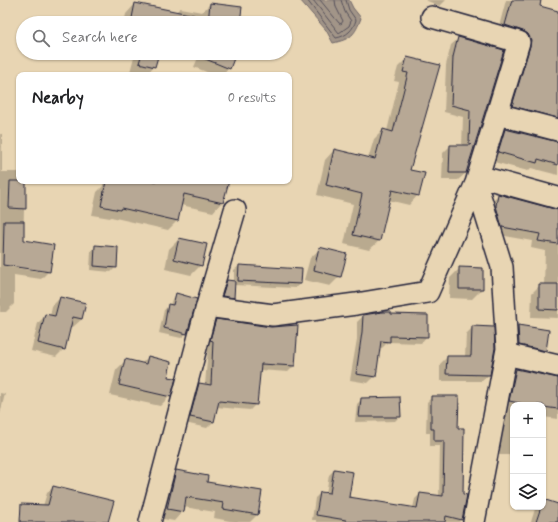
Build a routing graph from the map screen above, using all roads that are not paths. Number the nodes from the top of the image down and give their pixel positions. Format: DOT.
graph roads {
  1 [pos="432,17"];
  2 [pos="497,114"];
  3 [pos="558,130"];
  4 [pos="477,179"];
  5 [pos="558,198"];
  6 [pos="235,210"];
  7 [pos="207,306"];
  8 [pos="506,354"];
  9 [pos="558,366"];
  10 [pos="150,522"];
  11 [pos="474,522"];
  1 -- 2 [label="street"];
  2 -- 3 [label="street"];
  2 -- 4 [label="street"];
  4 -- 5 [label="street"];
  4 -- 7 [label="street"];
  4 -- 8 [label="street"];
  6 -- 7 [label="street"];
  7 -- 10 [label="street"];
  8 -- 9 [label="street"];
  8 -- 11 [label="street"];
}
